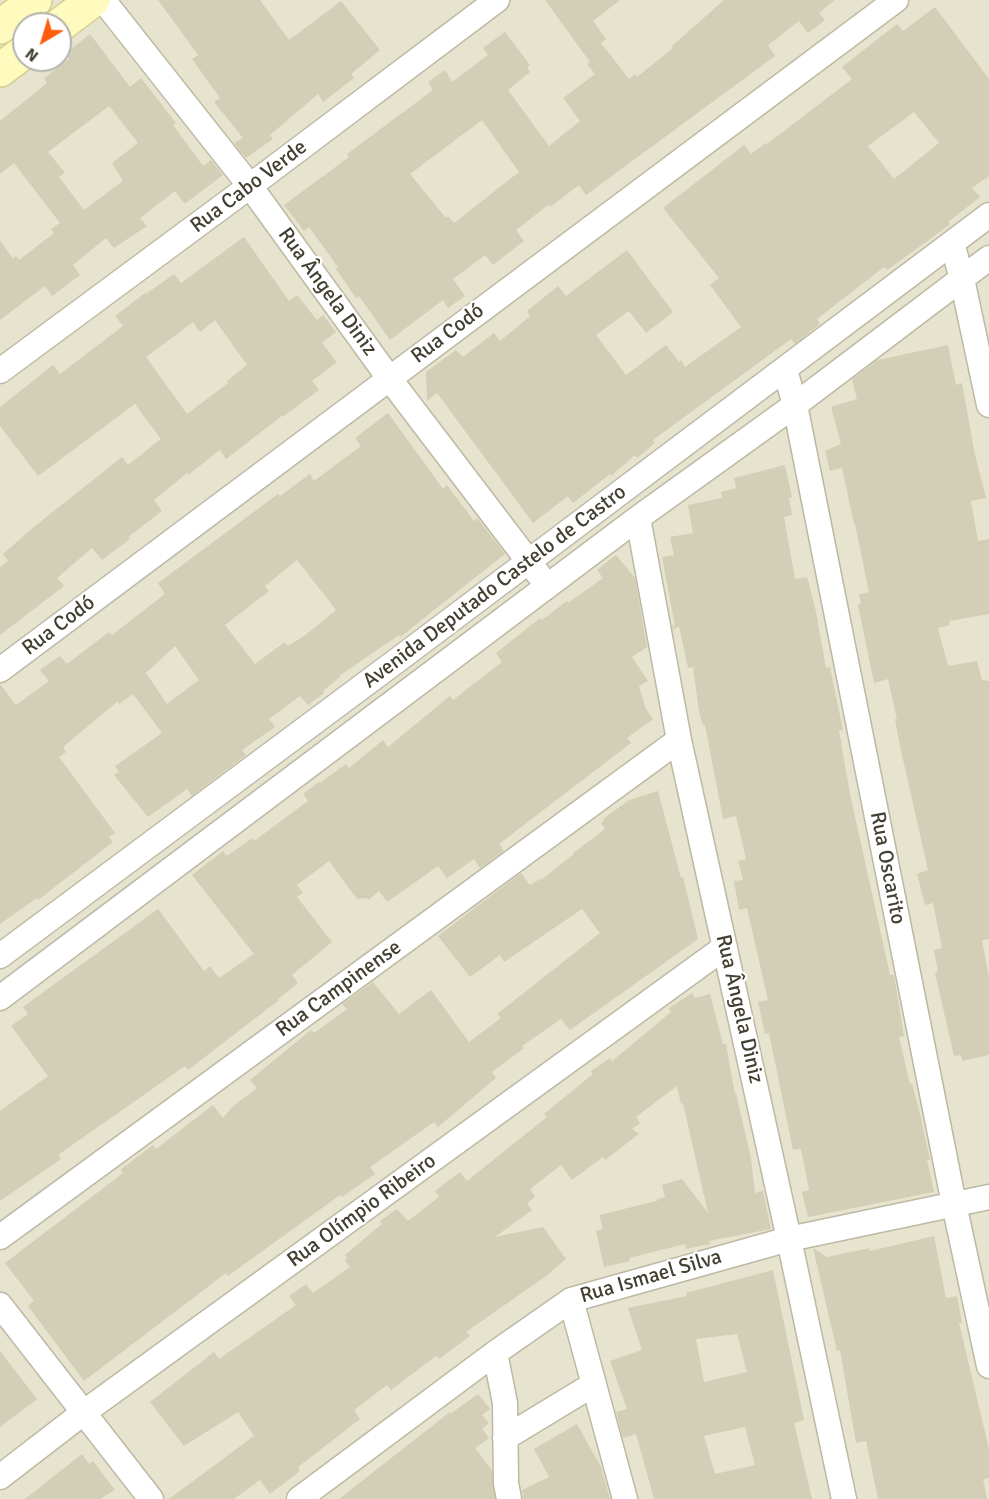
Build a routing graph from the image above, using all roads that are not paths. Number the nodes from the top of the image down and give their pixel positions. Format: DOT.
graph roads {
  1 [pos="35,0"];
  2 [pos="93,0"];
  3 [pos="103,0"];
  4 [pos="497,0"];
  5 [pos="896,0"];
  6 [pos="72,16"];
  7 [pos="0,27"];
  8 [pos="250,186"];
  9 [pos="989,215"];
  10 [pos="952,243"];
  11 [pos="989,258"];
  12 [pos="962,279"];
  13 [pos="785,370"];
  14 [pos="0,371"];
  15 [pos="389,378"];
  16 [pos="795,405"];
  17 [pos="989,405"];
  18 [pos="638,518"];
  19 [pos="529,562"];
  20 [pos="548,586"];
  21 [pos="399,659"];
  22 [pos="0,670"];
  23 [pos="417,684"];
  24 [pos="679,741"];
  25 [pos="725,948"];
  26 [pos="0,956"];
  27 [pos="0,998"];
  28 [pos="989,1197"];
  29 [pos="954,1204"];
  30 [pos="0,1237"];
  31 [pos="789,1239"];
  32 [pos="571,1300"];
  33 [pos="0,1305"];
  34 [pos="495,1353"];
  35 [pos="989,1366"];
  36 [pos="594,1384"];
  37 [pos="84,1413"];
  38 [pos="505,1438"];
  39 [pos="0,1477"];
  40 [pos="151,1499"];
  41 [pos="299,1499"];
  42 [pos="509,1499"];
  43 [pos="625,1499"];
  44 [pos="844,1499"];
  1 -- 7 [label="street"];
  2 -- 6 [label="street"];
  3 -- 8 [label="street, Rua Ângela Diniz"];
  4 -- 8 [label="street, Rua Cabo Verde"];
  5 -- 15 [label="street, Rua Codó"];
  8 -- 14 [label="street, Rua Cabo Verde"];
  8 -- 15 [label="street, Rua Ângela Diniz"];
  9 -- 10 [label="street, Avenida Deputado Castelo de Castro"];
  10 -- 12 [label="street"];
  10 -- 13 [label="street, Avenida Deputado Castelo de Castro"];
  11 -- 12 [label="street, Avenida Deputado Castelo de Castro"];
  12 -- 16 [label="street, Avenida Deputado Castelo de Castro"];
  12 -- 17 [label="street"];
  13 -- 16 [label="street, Rua Oscarito"];
  13 -- 19 [label="street, Avenida Deputado Castelo de Castro"];
  15 -- 19 [label="street, Rua Ângela Diniz"];
  15 -- 22 [label="street, Rua Codó"];
  16 -- 18 [label="street, Avenida Deputado Castelo de Castro"];
  16 -- 29 [label="street, Rua Oscarito"];
  18 -- 20 [label="street, Avenida Deputado Castelo de Castro"];
  18 -- 24 [label="street, Rua Ângela Diniz"];
  19 -- 20 [label="street, Rua Ângela Diniz"];
  19 -- 21 [label="street, Avenida Deputado Castelo de Castro"];
  20 -- 23 [label="street, Avenida Deputado Castelo de Castro"];
  21 -- 23 [label="street"];
  21 -- 26 [label="street, Avenida Deputado Castelo de Castro"];
  23 -- 27 [label="street, Avenida Deputado Castelo de Castro"];
  24 -- 25 [label="street, Rua Ângela Diniz"];
  24 -- 30 [label="street, Rua Campinense"];
  25 -- 31 [label="street, Rua Ângela Diniz"];
  25 -- 37 [label="street, Rua Olímpio Ribeiro"];
  28 -- 29 [label="street, Rua Ismael Silva"];
  29 -- 31 [label="street, Rua Ismael Silva"];
  29 -- 35 [label="street, Rua Oscarito"];
  31 -- 32 [label="street, Rua Ismael Silva"];
  31 -- 44 [label="street, Rua Ângela Diniz"];
  32 -- 34 [label="street, Rua Ismael Silva"];
  32 -- 36 [label="street"];
  33 -- 37 [label="street"];
  34 -- 38 [label="street"];
  34 -- 41 [label="street, Rua Ismael Silva"];
  36 -- 38 [label="street"];
  36 -- 43 [label="street"];
  37 -- 39 [label="street, Rua Olímpio Ribeiro"];
  37 -- 40 [label="street"];
  38 -- 42 [label="street"];
}
